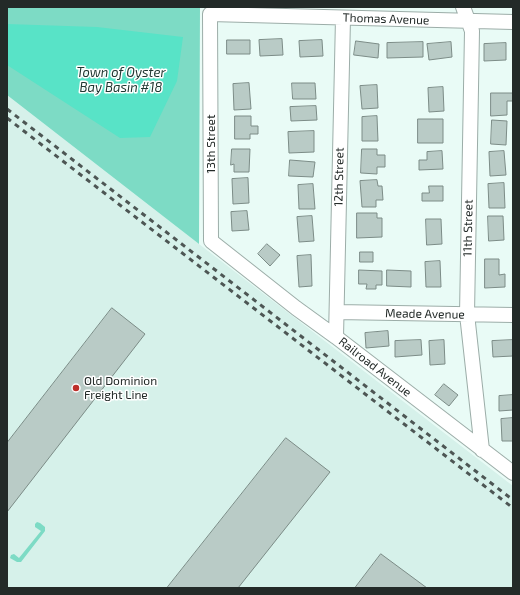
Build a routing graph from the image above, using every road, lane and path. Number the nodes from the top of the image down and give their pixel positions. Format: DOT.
graph roads {
  1 [pos="463,7"];
  2 [pos="210,14"];
  3 [pos="343,18"];
  4 [pos="468,21"];
  5 [pos="513,22"];
  6 [pos="238,262"];
  7 [pos="337,312"];
  8 [pos="466,314"];
  9 [pos="513,315"];
  10 [pos="336,337"];
  11 [pos="482,450"];
  12 [pos="513,474"];
  1 -- 4 [label="street, 11th Street"];
  2 -- 3 [label="street, Thomas Avenue"];
  2 -- 6 [label="street, 13th Street"];
  3 -- 4 [label="street, Thomas Avenue"];
  3 -- 7 [label="street, 12th Street"];
  4 -- 5 [label="street, Thomas Avenue"];
  4 -- 8 [label="street, 11th Street"];
  6 -- 10 [label="street, Railroad Avenue"];
  7 -- 8 [label="street, Meade Avenue"];
  7 -- 10 [label="street, 12th Street"];
  8 -- 9 [label="street, Meade Avenue"];
  8 -- 11 [label="street, 11th Street"];
  10 -- 11 [label="street, Railroad Avenue"];
  11 -- 12 [label="street, Railroad Avenue"];
}
